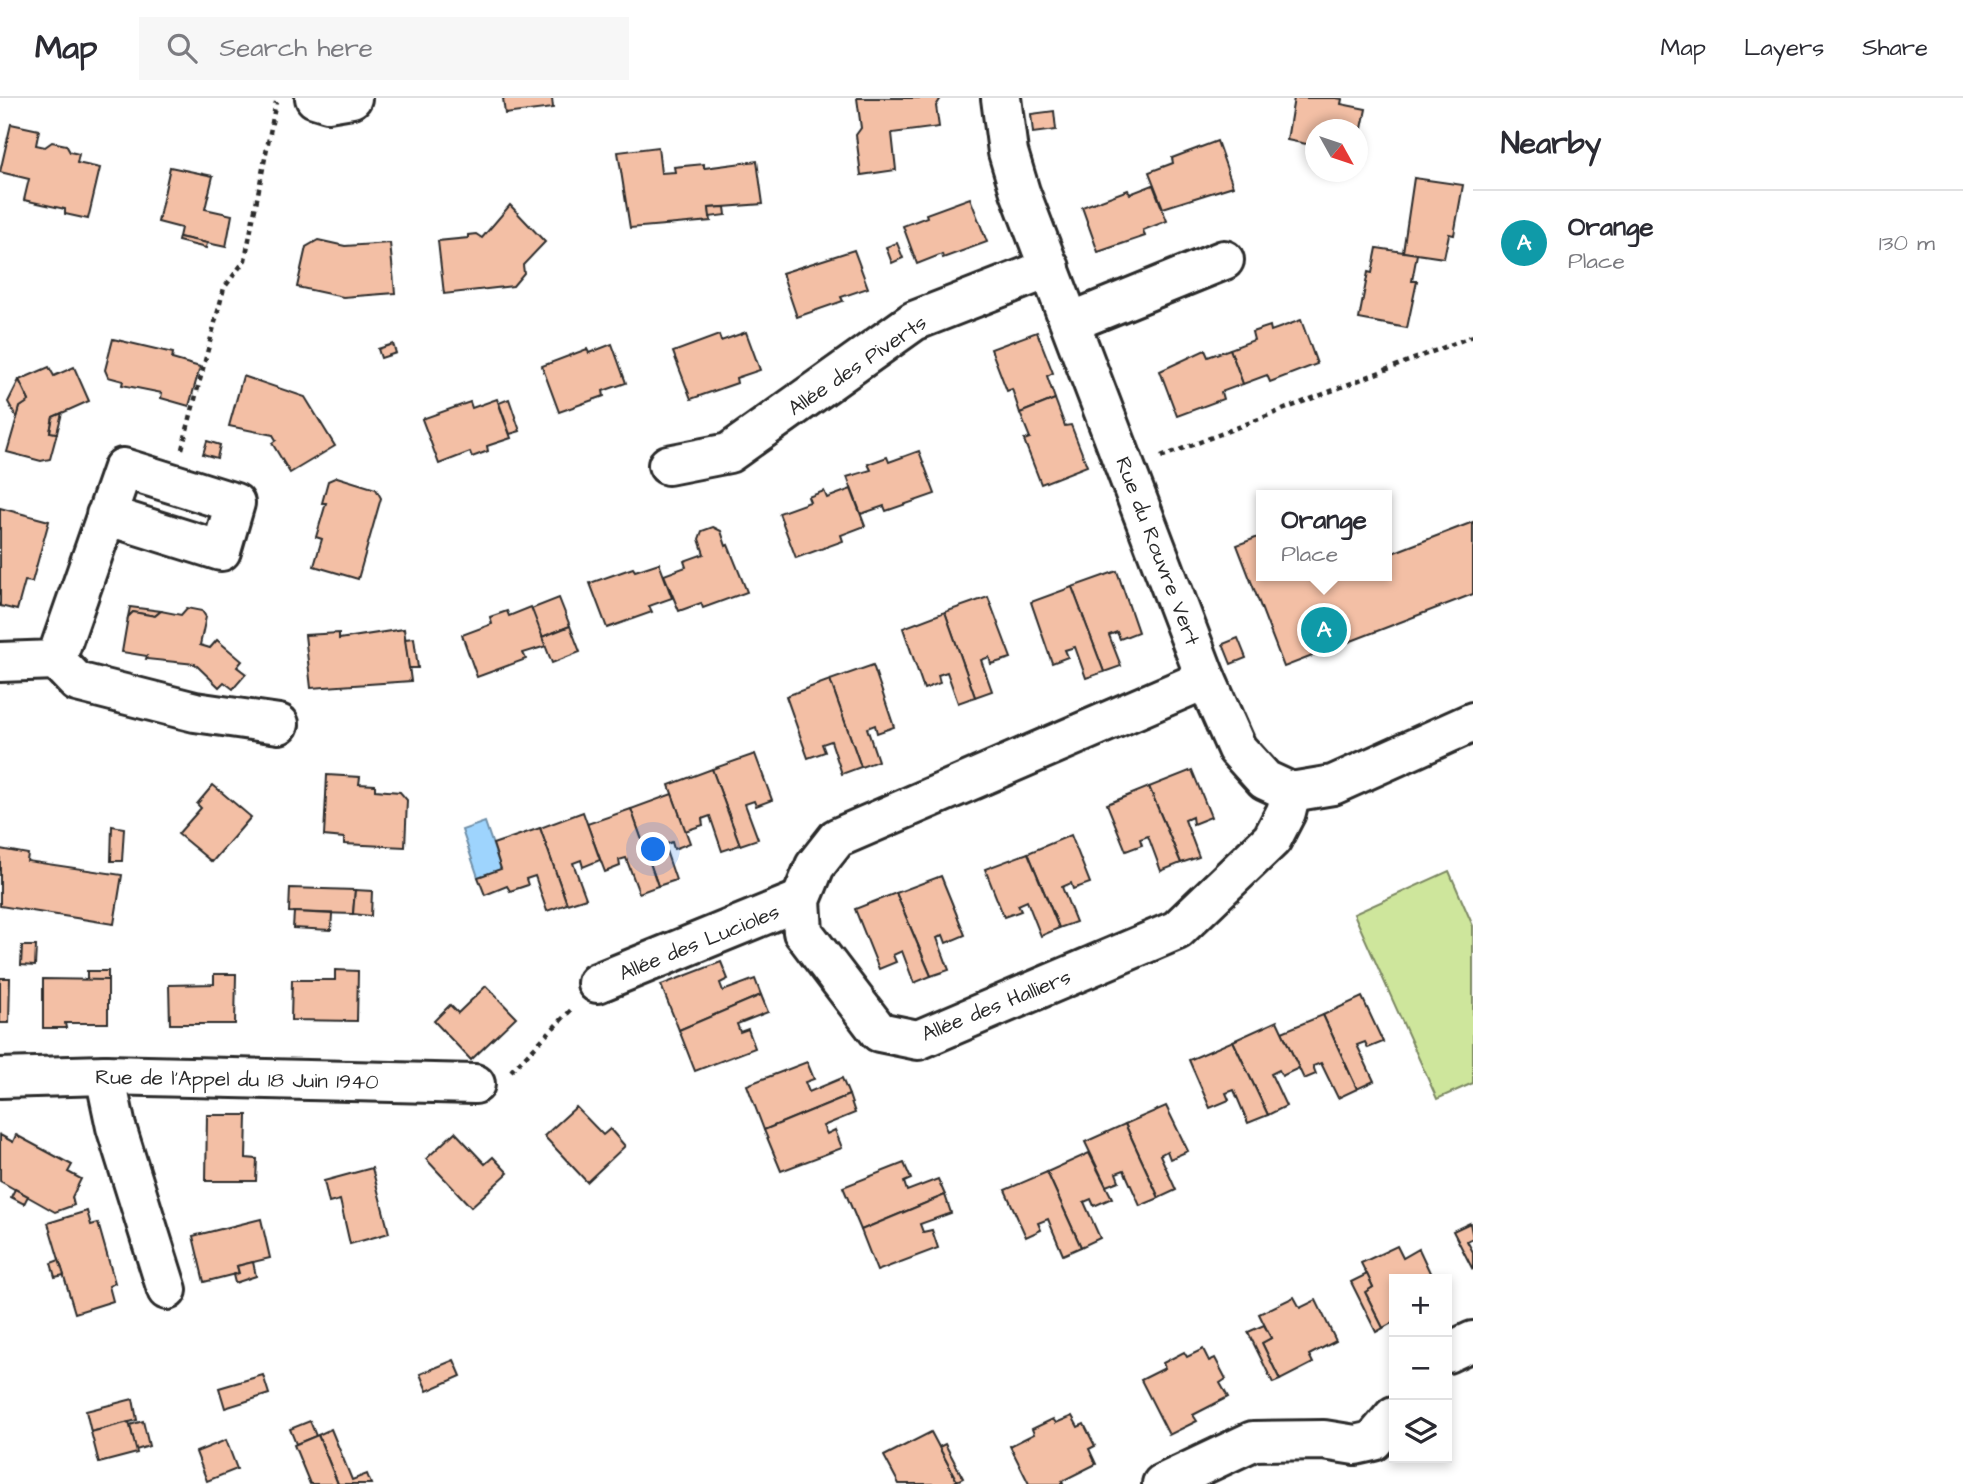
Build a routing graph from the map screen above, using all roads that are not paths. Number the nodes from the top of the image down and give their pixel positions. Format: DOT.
graph roads {
  1 [pos="315,98"];
  2 [pos="352,98"];
  3 [pos="1001,98"];
  4 [pos="1224,260"];
  5 [pos="1050,268"];
  6 [pos="1071,322"];
  7 [pos="668,465"];
  8 [pos="106,515"];
  9 [pos="56,660"];
  10 [pos="0,662"];
  11 [pos="1206,680"];
  12 [pos="1473,722"];
  13 [pos="279,724"];
  14 [pos="1291,792"];
  15 [pos="801,900"];
  16 [pos="597,983"];
  17 [pos="105,1075"];
  18 [pos="0,1078"];
  19 [pos="475,1084"];
  20 [pos="167,1290"];
  21 [pos="1473,1341"];
  22 [pos="1452,1351"];
  23 [pos="1389,1422"];
  24 [pos="1162,1484"];
  1 -- 2 [label="street"];
  3 -- 5 [label="street, Rue du Rouvre Vert"];
  4 -- 6 [label="street"];
  5 -- 6 [label="street, Rue du Rouvre Vert"];
  5 -- 7 [label="street, Allée des Piverts"];
  6 -- 11 [label="street, Rue du Rouvre Vert"];
  8 -- 8 [label="street"];
  8 -- 9 [label="street"];
  9 -- 10 [label="street"];
  9 -- 13 [label="street"];
  11 -- 14 [label="street, Rue du Rouvre Vert"];
  11 -- 15 [label="street, Allée des Halliers"];
  12 -- 14 [label="street"];
  14 -- 15 [label="street, Allée des Halliers"];
  15 -- 16 [label="street, Allée des Lucioles"];
  17 -- 18 [label="street, Rue de l'Appel du 18 Juin 1940"];
  17 -- 19 [label="street, Rue de l'Appel du 18 Juin 1940"];
  17 -- 20 [label="street"];
  21 -- 22 [label="street"];
  23 -- 24 [label="street"];
}
